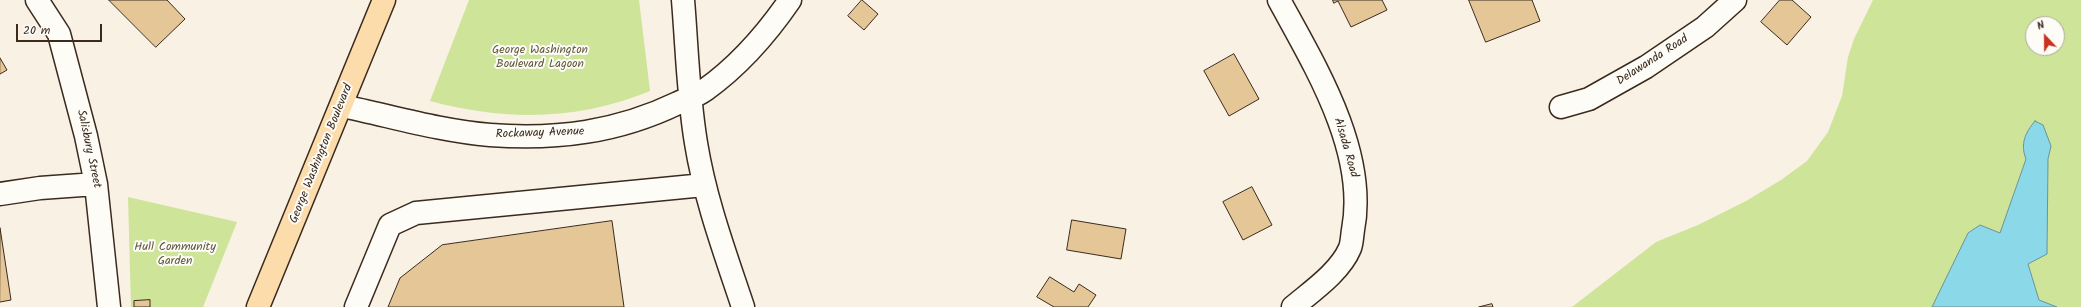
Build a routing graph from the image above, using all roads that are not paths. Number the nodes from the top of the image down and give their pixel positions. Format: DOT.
graph roads {
  1 [pos="37,0"];
  2 [pos="384,0"];
  3 [pos="682,0"];
  4 [pos="790,0"];
  5 [pos="1279,0"];
  6 [pos="1735,0"];
  7 [pos="689,98"];
  8 [pos="342,106"];
  9 [pos="1562,107"];
  10 [pos="96,184"];
  11 [pos="704,185"];
  12 [pos="0,194"];
  13 [pos="1301,300"];
  14 [pos="109,307"];
  15 [pos="258,307"];
  16 [pos="356,307"];
  17 [pos="743,307"];
  1 -- 10 [label="street, Salisbury Street"];
  2 -- 8 [label="main road, George Washington Boulevard"];
  3 -- 7 [label="street"];
  4 -- 7 [label="street, Rockaway Avenue"];
  5 -- 13 [label="street, Alsada Road"];
  6 -- 9 [label="street, Delawanda Road"];
  7 -- 8 [label="street, Rockaway Avenue"];
  7 -- 11 [label="street"];
  8 -- 15 [label="main road, George Washington Boulevard"];
  10 -- 12 [label="street"];
  10 -- 14 [label="street, Salisbury Street"];
  11 -- 16 [label="street"];
  11 -- 17 [label="street"];
}
